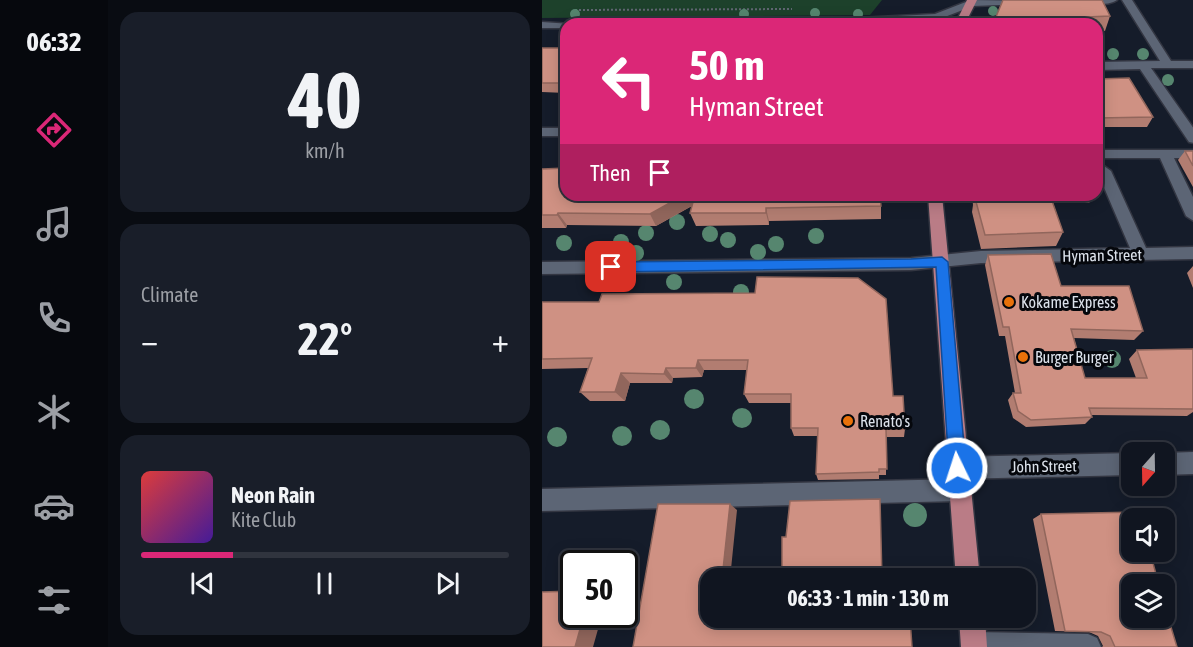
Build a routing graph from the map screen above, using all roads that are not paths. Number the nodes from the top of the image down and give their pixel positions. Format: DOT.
graph roads {
  1 [pos="1112,0"];
  2 [pos="1127,0"];
  3 [pos="1040,1"];
  4 [pos="1064,1"];
  5 [pos="971,2"];
  6 [pos="921,18"];
  7 [pos="963,18"];
  8 [pos="542,25"];
  9 [pos="560,25"];
  10 [pos="1193,64"];
  11 [pos="1143,65"];
  12 [pos="1168,65"];
  13 [pos="1103,66"];
  14 [pos="542,132"];
  15 [pos="560,132"];
  16 [pos="1193,139"];
  17 [pos="1164,153"];
  18 [pos="1103,154"];
  19 [pos="1193,154"];
  20 [pos="1104,171"];
  21 [pos="936,201"];
  22 [pos="1193,216"];
  23 [pos="1141,254"];
  24 [pos="1193,254"];
  25 [pos="942,262"];
  26 [pos="542,268"];
  27 [pos="1193,463"];
  28 [pos="1175,464"];
  29 [pos="1121,465"];
  30 [pos="958,479"];
  31 [pos="542,500"];
  32 [pos="967,568"];
  33 [pos="973,628"];
  34 [pos="974,646"];
  35 [pos="1088,647"];
  1 -- 4 [label="street"];
  2 -- 12 [label="street"];
  3 -- 5 [label="street"];
  5 -- 6 [label="street"];
  5 -- 7 [label="main road"];
  8 -- 9 [label="street"];
  10 -- 12 [label="street"];
  11 -- 12 [label="street"];
  11 -- 13 [label="street"];
  11 -- 16 [label="street"];
  14 -- 15 [label="street"];
  17 -- 18 [label="street"];
  17 -- 19 [label="street"];
  17 -- 22 [label="street"];
  20 -- 23 [label="street"];
  21 -- 25 [label="main road"];
  23 -- 24 [label="street, Hyman Street"];
  23 -- 25 [label="street, Hyman Street"];
  25 -- 26 [label="street, Hyman Street"];
  25 -- 30 [label="main road"];
  27 -- 28 [label="street"];
  29 -- 30 [label="street, John Street"];
  30 -- 31 [label="street, John Street"];
  30 -- 32 [label="main road"];
  33 -- 34 [label="main road"];
  34 -- 35 [label="street"];
}
